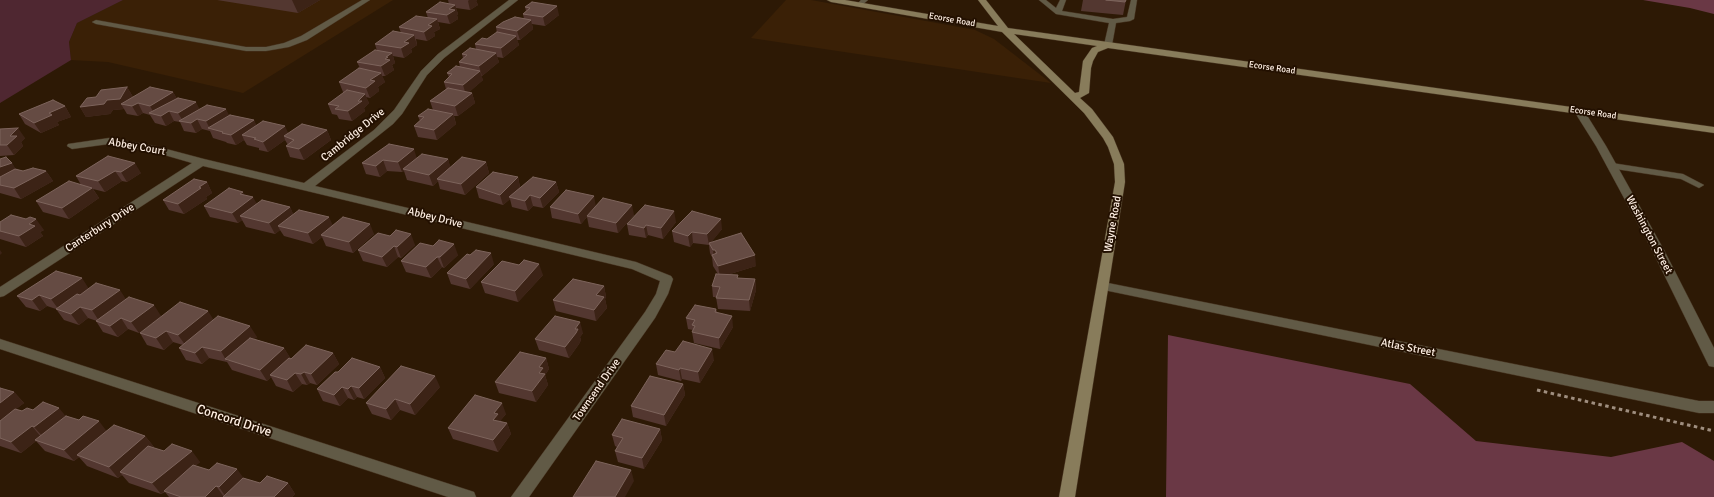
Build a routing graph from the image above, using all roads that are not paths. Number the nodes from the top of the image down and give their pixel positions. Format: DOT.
graph roads {
  1 [pos="367,0"];
  2 [pos="514,0"];
  3 [pos="832,0"];
  4 [pos="982,0"];
  5 [pos="1042,0"];
  6 [pos="1063,0"];
  7 [pos="1134,0"];
  8 [pos="862,2"];
  9 [pos="1058,13"];
  10 [pos="1113,21"];
  11 [pos="96,22"];
  12 [pos="1005,30"];
  13 [pos="1108,45"];
  14 [pos="1075,97"];
  15 [pos="1579,111"];
  16 [pos="1714,130"];
  17 [pos="72,146"];
  18 [pos="200,162"];
  19 [pos="1612,166"];
  20 [pos="1699,185"];
  21 [pos="306,187"];
  22 [pos="667,279"];
  23 [pos="1103,286"];
  24 [pos="0,293"];
  25 [pos="0,344"];
  26 [pos="1714,362"];
  27 [pos="1714,407"];
  28 [pos="468,497"];
  29 [pos="519,497"];
  30 [pos="1067,497"];
  1 -- 11 [label="lane"];
  2 -- 21 [label="street, Cambridge Drive"];
  3 -- 8 [label="main road, Ecorse Road"];
  4 -- 12 [label="main road, Wayne Road"];
  5 -- 9 [label="lane"];
  6 -- 9 [label="lane"];
  7 -- 10 [label="lane"];
  8 -- 12 [label="main road, Ecorse Road"];
  9 -- 10 [label="lane"];
  10 -- 13 [label="lane"];
  12 -- 13 [label="main road, Ecorse Road"];
  12 -- 14 [label="main road, Wayne Road"];
  13 -- 14 [label="main road"];
  13 -- 15 [label="main road, Ecorse Road"];
  14 -- 23 [label="main road, Wayne Road"];
  15 -- 16 [label="main road, Ecorse Road"];
  15 -- 19 [label="street, Washington Street"];
  17 -- 18 [label="street, Abbey Court"];
  18 -- 21 [label="street, Abbey Drive"];
  18 -- 24 [label="street, Canterbury Drive"];
  19 -- 20 [label="lane"];
  19 -- 26 [label="street, Washington Street"];
  21 -- 22 [label="street, Abbey Drive"];
  22 -- 29 [label="street, Townsend Drive"];
  23 -- 27 [label="street, Atlas Street"];
  23 -- 30 [label="main road, Wayne Road"];
  25 -- 28 [label="street, Concord Drive"];
}
